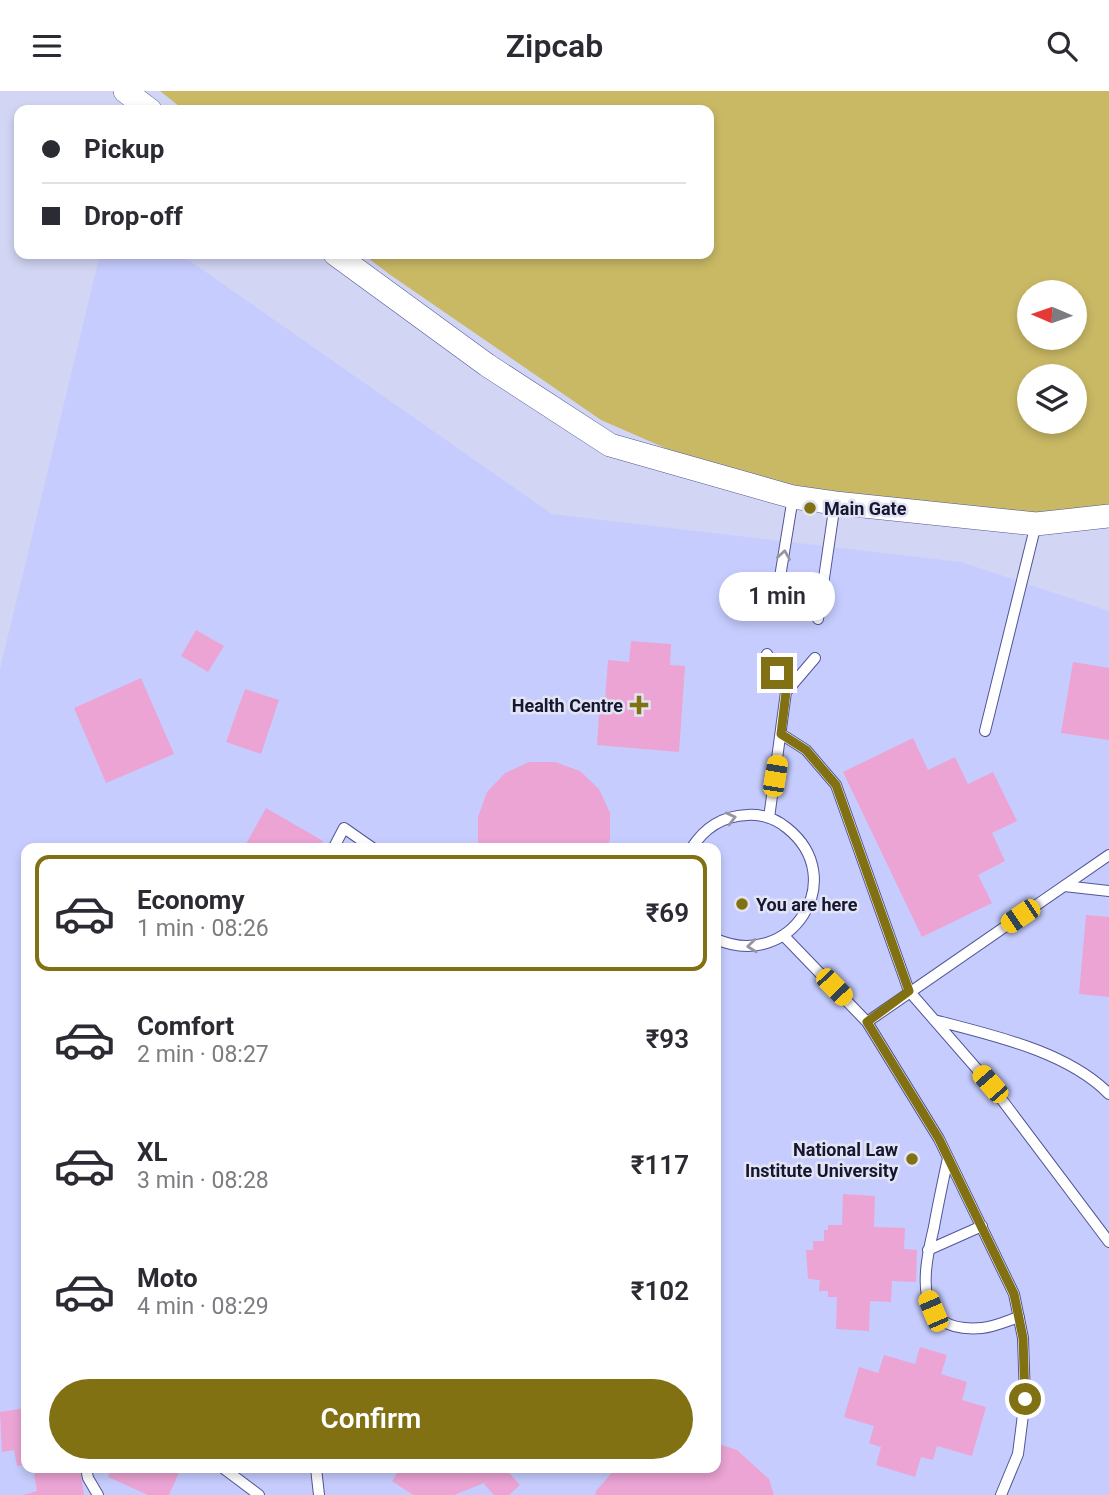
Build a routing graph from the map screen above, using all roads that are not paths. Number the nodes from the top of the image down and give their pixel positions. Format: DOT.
graph roads {
  1 [pos="125,91"];
  2 [pos="143,105"];
  3 [pos="342,259"];
  4 [pos="793,497"];
  5 [pos="835,503"];
  6 [pos="1109,516"];
  7 [pos="1037,524"];
  8 [pos="774,614"];
  9 [pos="818,619"];
  10 [pos="767,654"];
  11 [pos="815,658"];
  12 [pos="786,692"];
  13 [pos="985,731"];
  14 [pos="781,734"];
  15 [pos="769,818"];
  16 [pos="336,843"];
  17 [pos="365,843"];
  18 [pos="696,843"];
  19 [pos="1109,855"];
  20 [pos="1065,886"];
  21 [pos="1109,891"];
  22 [pos="784,936"];
  23 [pos="721,941"];
  24 [pos="909,991"];
  25 [pos="934,1020"];
  26 [pos="867,1022"];
  27 [pos="1109,1094"];
  28 [pos="948,1158"];
  29 [pos="982,1226"];
  30 [pos="1109,1242"];
  31 [pos="929,1250"];
  32 [pos="1018,1317"];
  33 [pos="87,1473"];
  34 [pos="230,1473"];
  35 [pos="317,1473"];
  36 [pos="98,1495"];
  37 [pos="259,1495"];
  38 [pos="319,1495"];
  39 [pos="1002,1495"];
  1 -- 2 [label="street"];
  3 -- 4 [label="street"];
  4 -- 5 [label="street"];
  8 -- 4 [label="lane, one-way"];
  5 -- 7 [label="street"];
  5 -- 9 [label="lane"];
  6 -- 7 [label="street"];
  7 -- 13 [label="lane"];
  10 -- 12 [label="lane"];
  11 -- 12 [label="lane"];
  12 -- 14 [label="lane"];
  14 -- 15 [label="lane"];
  14 -- 24 [label="lane"];
  18 -- 15 [label="lane, one-way"];
  15 -- 22 [label="lane"];
  16 -- 17 [label="lane"];
  19 -- 20 [label="lane"];
  20 -- 21 [label="lane"];
  20 -- 24 [label="lane"];
  22 -- 23 [label="lane, one-way"];
  22 -- 26 [label="lane"];
  24 -- 25 [label="lane"];
  24 -- 26 [label="lane"];
  25 -- 27 [label="lane"];
  25 -- 30 [label="lane"];
  26 -- 28 [label="lane"];
  28 -- 29 [label="lane"];
  28 -- 31 [label="lane"];
  29 -- 31 [label="lane"];
  29 -- 32 [label="lane"];
  31 -- 32 [label="lane"];
  32 -- 39 [label="lane"];
  33 -- 36 [label="lane"];
  34 -- 37 [label="lane"];
  35 -- 38 [label="lane"];
}
